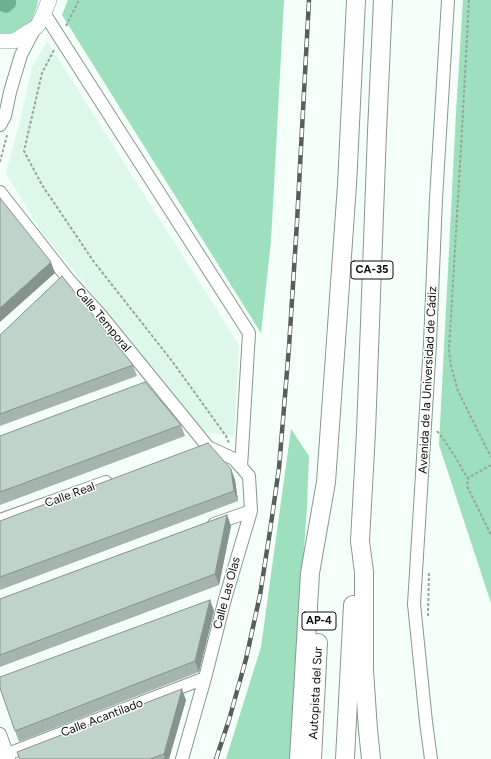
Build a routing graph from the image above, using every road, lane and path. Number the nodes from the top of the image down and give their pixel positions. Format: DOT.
graph roads {
  1 [pos="79,0"];
  2 [pos="356,0"];
  3 [pos="383,0"];
  4 [pos="448,0"];
  5 [pos="469,0"];
  6 [pos="46,7"];
  7 [pos="35,28"];
  8 [pos="64,30"];
  9 [pos="0,41"];
  10 [pos="57,44"];
  11 [pos="0,125"];
  12 [pos="2,199"];
  13 [pos="69,280"];
  14 [pos="58,290"];
  15 [pos="435,429"];
  16 [pos="208,447"];
  17 [pos="193,452"];
  18 [pos="491,457"];
  19 [pos="238,463"];
  20 [pos="491,465"];
  21 [pos="119,477"];
  22 [pos="468,478"];
  23 [pos="326,482"];
  24 [pos="251,511"];
  25 [pos="0,520"];
  26 [pos="202,529"];
  27 [pos="491,535"];
  28 [pos="360,541"];
  29 [pos="225,599"];
  30 [pos="210,604"];
  31 [pos="205,678"];
  32 [pos="0,734"];
  33 [pos="5,757"];
  34 [pos="182,759"];
  35 [pos="299,759"];
  36 [pos="312,759"];
  37 [pos="345,759"];
  38 [pos="371,759"];
  39 [pos="431,759"];
  1 -- 8 [label="path"];
  2 -- 23 [label="highway, CA-35"];
  3 -- 28 [label="highway, CA-35"];
  4 -- 39 [label="street, Avenida de la Universidad de Cádiz"];
  5 -- 18 [label="path"];
  6 -- 7 [label="main road"];
  6 -- 19 [label="street"];
  7 -- 9 [label="main road"];
  7 -- 11 [label="street"];
  10 -- 19 [label="path"];
  12 -- 13 [label="street, Calle Temporal"];
  13 -- 14 [label="street"];
  13 -- 16 [label="street, Calle Temporal"];
  15 -- 22 [label="path"];
  16 -- 17 [label="street"];
  16 -- 19 [label="street"];
  19 -- 24 [label="street, Calle Las Olas"];
  20 -- 22 [label="path"];
  21 -- 25 [label="street, Calle Real"];
  22 -- 27 [label="path"];
  23 -- 35 [label="highway"];
  23 -- 36 [label="highway, Autopista del Sur / AP-4"];
  24 -- 26 [label="street"];
  24 -- 29 [label="street, Calle Las Olas"];
  28 -- 37 [label="highway, AP-4"];
  28 -- 38 [label="highway"];
  29 -- 30 [label="street"];
  29 -- 31 [label="street, Calle Las Olas"];
  31 -- 33 [label="street, Calle Acantilado"];
  31 -- 34 [label="street, Calle Las Olas"];
  32 -- 33 [label="street"];
}
